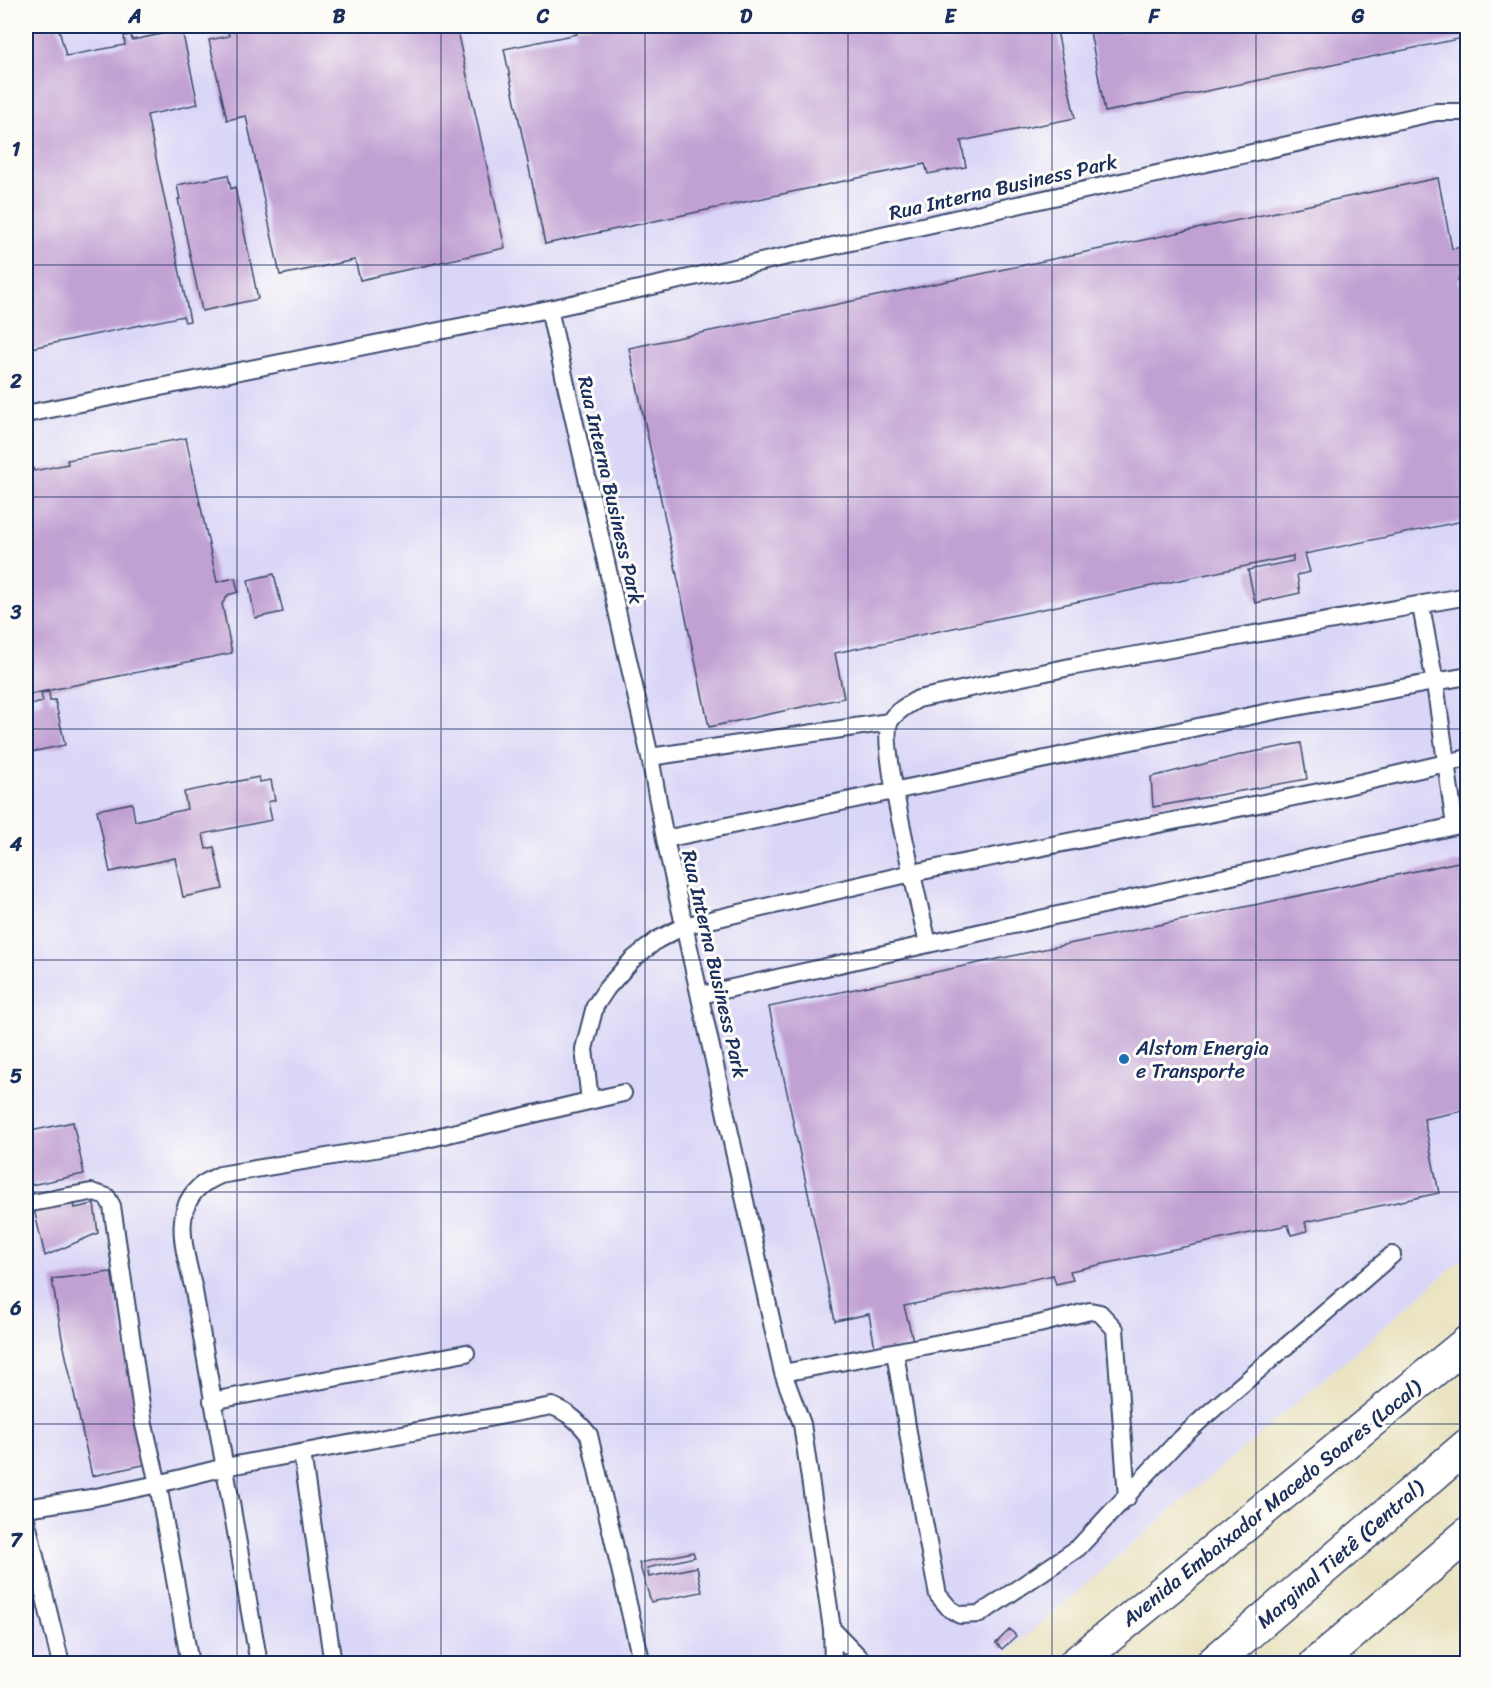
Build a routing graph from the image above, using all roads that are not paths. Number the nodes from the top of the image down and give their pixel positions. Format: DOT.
graph roads {
  1 [pos="1467,112"];
  2 [pos="549,309"];
  3 [pos="26,414"];
  4 [pos="1467,597"];
  5 [pos="1421,606"];
  6 [pos="1467,676"];
  7 [pos="1435,683"];
  8 [pos="889,722"];
  9 [pos="650,757"];
  10 [pos="1467,758"];
  11 [pos="1446,763"];
  12 [pos="894,790"];
  13 [pos="1461,824"];
  14 [pos="665,839"];
  15 [pos="912,873"];
  16 [pos="684,926"];
  17 [pos="928,944"];
  18 [pos="701,995"];
  19 [pos="623,1093"];
  20 [pos="590,1101"];
  21 [pos="26,1204"];
  22 [pos="1392,1255"];
  23 [pos="1467,1342"];
  24 [pos="895,1352"];
  25 [pos="466,1353"];
  26 [pos="783,1373"];
  27 [pos="212,1401"];
  28 [pos="1467,1445"];
  29 [pos="302,1453"];
  30 [pos="225,1467"];
  31 [pos="158,1484"];
  32 [pos="1127,1497"];
  33 [pos="26,1508"];
  34 [pos="26,1519"];
  35 [pos="1467,1534"];
  36 [pos="832,1629"];
  37 [pos="61,1664"];
  38 [pos="190,1664"];
  39 [pos="259,1664"];
  40 [pos="333,1664"];
  41 [pos="642,1664"];
  42 [pos="832,1664"];
  43 [pos="866,1664"];
  44 [pos="1075,1664"];
  45 [pos="1212,1664"];
  46 [pos="1316,1664"];
  1 -- 2 [label="lane, Rua Interna Business Park"];
  2 -- 3 [label="lane, Rua Interna Business Park"];
  2 -- 9 [label="lane, Rua Interna Business Park"];
  4 -- 5 [label="lane"];
  5 -- 7 [label="lane"];
  5 -- 8 [label="lane"];
  6 -- 7 [label="lane"];
  7 -- 11 [label="lane"];
  7 -- 12 [label="lane"];
  8 -- 9 [label="lane"];
  8 -- 12 [label="lane"];
  9 -- 14 [label="lane, Rua Interna Business Park"];
  10 -- 11 [label="lane"];
  11 -- 13 [label="lane"];
  11 -- 15 [label="lane"];
  12 -- 14 [label="lane"];
  12 -- 15 [label="lane"];
  13 -- 17 [label="lane"];
  14 -- 16 [label="lane, Rua Interna Business Park"];
  15 -- 16 [label="lane"];
  15 -- 17 [label="lane"];
  16 -- 18 [label="lane, Rua Interna Business Park"];
  16 -- 20 [label="lane"];
  17 -- 18 [label="lane"];
  18 -- 26 [label="lane, Rua Interna Business Park"];
  19 -- 20 [label="lane"];
  20 -- 27 [label="lane"];
  21 -- 31 [label="lane"];
  22 -- 32 [label="lane"];
  23 -- 44 [label="highway, Avenida Embaixador Macedo Soares (Local)"];
  24 -- 26 [label="lane"];
  24 -- 32 [label="lane"];
  24 -- 32 [label="lane"];
  25 -- 27 [label="lane"];
  26 -- 36 [label="lane, Rua Interna Business Park"];
  27 -- 30 [label="lane"];
  28 -- 45 [label="highway, Marginal Tietê (Central)"];
  29 -- 30 [label="lane"];
  29 -- 40 [label="lane"];
  29 -- 41 [label="lane"];
  30 -- 31 [label="lane"];
  30 -- 39 [label="lane"];
  31 -- 33 [label="lane"];
  31 -- 38 [label="lane"];
  34 -- 37 [label="lane"];
  35 -- 46 [label="highway"];
  36 -- 42 [label="lane, Rua Interna Business Park"];
  36 -- 43 [label="lane"];
}
